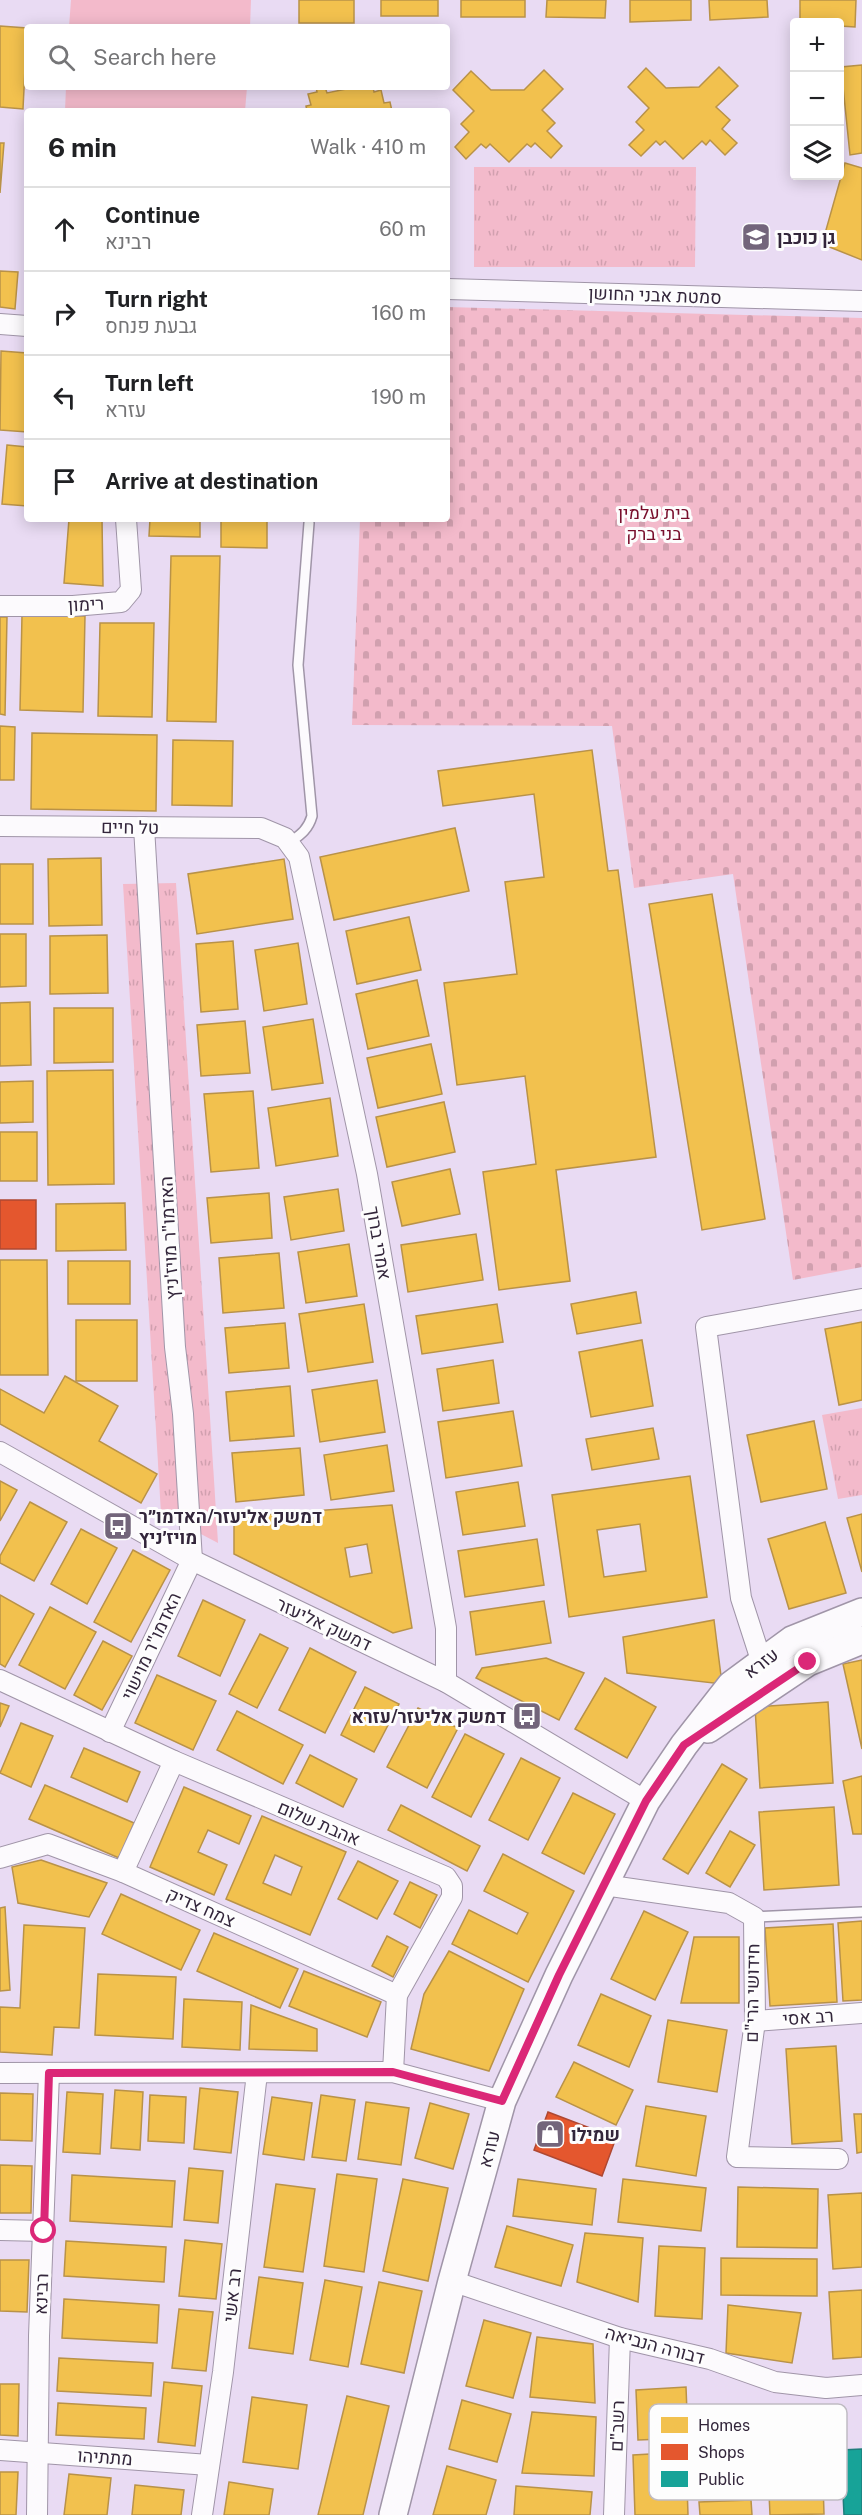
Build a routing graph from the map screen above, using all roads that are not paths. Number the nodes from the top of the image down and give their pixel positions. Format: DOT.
graph roads {
  1 [pos="450,289"];
  2 [pos="862,301"];
  3 [pos="0,324"];
  4 [pos="24,326"];
  5 [pos="126,522"];
  6 [pos="309,523"];
  7 [pos="0,606"];
  8 [pos="0,826"];
  9 [pos="144,827"];
  10 [pos="289,843"];
  11 [pos="862,1299"];
  12 [pos="0,1452"];
  13 [pos="192,1560"];
  14 [pos="862,1612"];
  15 [pos="862,1640"];
  16 [pos="762,1663"];
  17 [pos="0,1680"];
  18 [pos="446,1682"];
  19 [pos="110,1732"];
  20 [pos="684,1745"];
  21 [pos="174,1761"];
  22 [pos="646,1801"];
  23 [pos="0,1858"];
  24 [pos="123,1872"];
  25 [pos="604,1885"];
  26 [pos="862,1912"];
  27 [pos="754,1917"];
  28 [pos="396,1995"];
  29 [pos="862,2013"];
  30 [pos="755,2020"];
  31 [pos="393,2072"];
  32 [pos="0,2073"];
  33 [pos="49,2073"];
  34 [pos="256,2073"];
  35 [pos="502,2101"];
  36 [pos="837,2159"];
  37 [pos="0,2230"];
  38 [pos="44,2231"];
  39 [pos="452,2281"];
  40 [pos="620,2338"];
  41 [pos="862,2385"];
  42 [pos="0,2450"];
  43 [pos="39,2452"];
  44 [pos="209,2465"];
  45 [pos="36,2515"];
  46 [pos="201,2515"];
  47 [pos="393,2515"];
  48 [pos="614,2515"];
  1 -- 2 [label="street, סמטת אבני החושן"];
  3 -- 4 [label="street"];
  5 -- 7 [label="street, רימון"];
  6 -- 10 [label="lane"];
  8 -- 9 [label="street, טל חיים"];
  9 -- 10 [label="street, טל חיים"];
  9 -- 13 [label="street, האדמו\"ר מויז'ניץ"];
  10 -- 18 [label="street, אמרי ברוך"];
  11 -- 16 [label="street"];
  12 -- 13 [label="street, דמשק אליעזר"];
  13 -- 18 [label="street, דמשק אליעזר"];
  13 -- 19 [label="street, האדמו\"ר מוישוי"];
  14 -- 16 [label="street, עזרא"];
  15 -- 20 [label="street, עזרא"];
  16 -- 20 [label="street, עזרא"];
  17 -- 19 [label="street, אהבת שלום"];
  18 -- 22 [label="street, דמשק אליעזר"];
  19 -- 21 [label="street, אהבת שלום"];
  20 -- 22 [label="street, עזרא"];
  21 -- 24 [label="street"];
  21 -- 28 [label="street, אהבת שלום"];
  22 -- 25 [label="street, עזרא"];
  23 -- 24 [label="street, צמח צדיק"];
  24 -- 28 [label="street, צמח צדיק"];
  25 -- 27 [label="street, חידושי הרי\"ם"];
  25 -- 35 [label="street, עזרא"];
  26 -- 27 [label="lane"];
  27 -- 30 [label="street, חידושי הרי\"ם"];
  28 -- 31 [label="street, אהבת שלום"];
  29 -- 30 [label="street, רב אסי"];
  30 -- 36 [label="street, חידושי הרי\"ם"];
  31 -- 34 [label="street"];
  31 -- 35 [label="street"];
  32 -- 33 [label="street"];
  33 -- 34 [label="street"];
  33 -- 38 [label="street, רבינא"];
  34 -- 44 [label="street, רב אשי"];
  35 -- 39 [label="street, עזרא"];
  37 -- 38 [label="street"];
  38 -- 43 [label="street, רבינא"];
  39 -- 40 [label="street, דבורה הנביאה"];
  39 -- 47 [label="street, עזרא"];
  40 -- 41 [label="street, דבורה הנביאה"];
  40 -- 48 [label="street, רשב\"ם"];
  42 -- 43 [label="street, מתתיהו"];
  43 -- 44 [label="street, מתתיהו"];
  43 -- 45 [label="street, רבינא"];
  44 -- 46 [label="street, רב אשי"];
}
